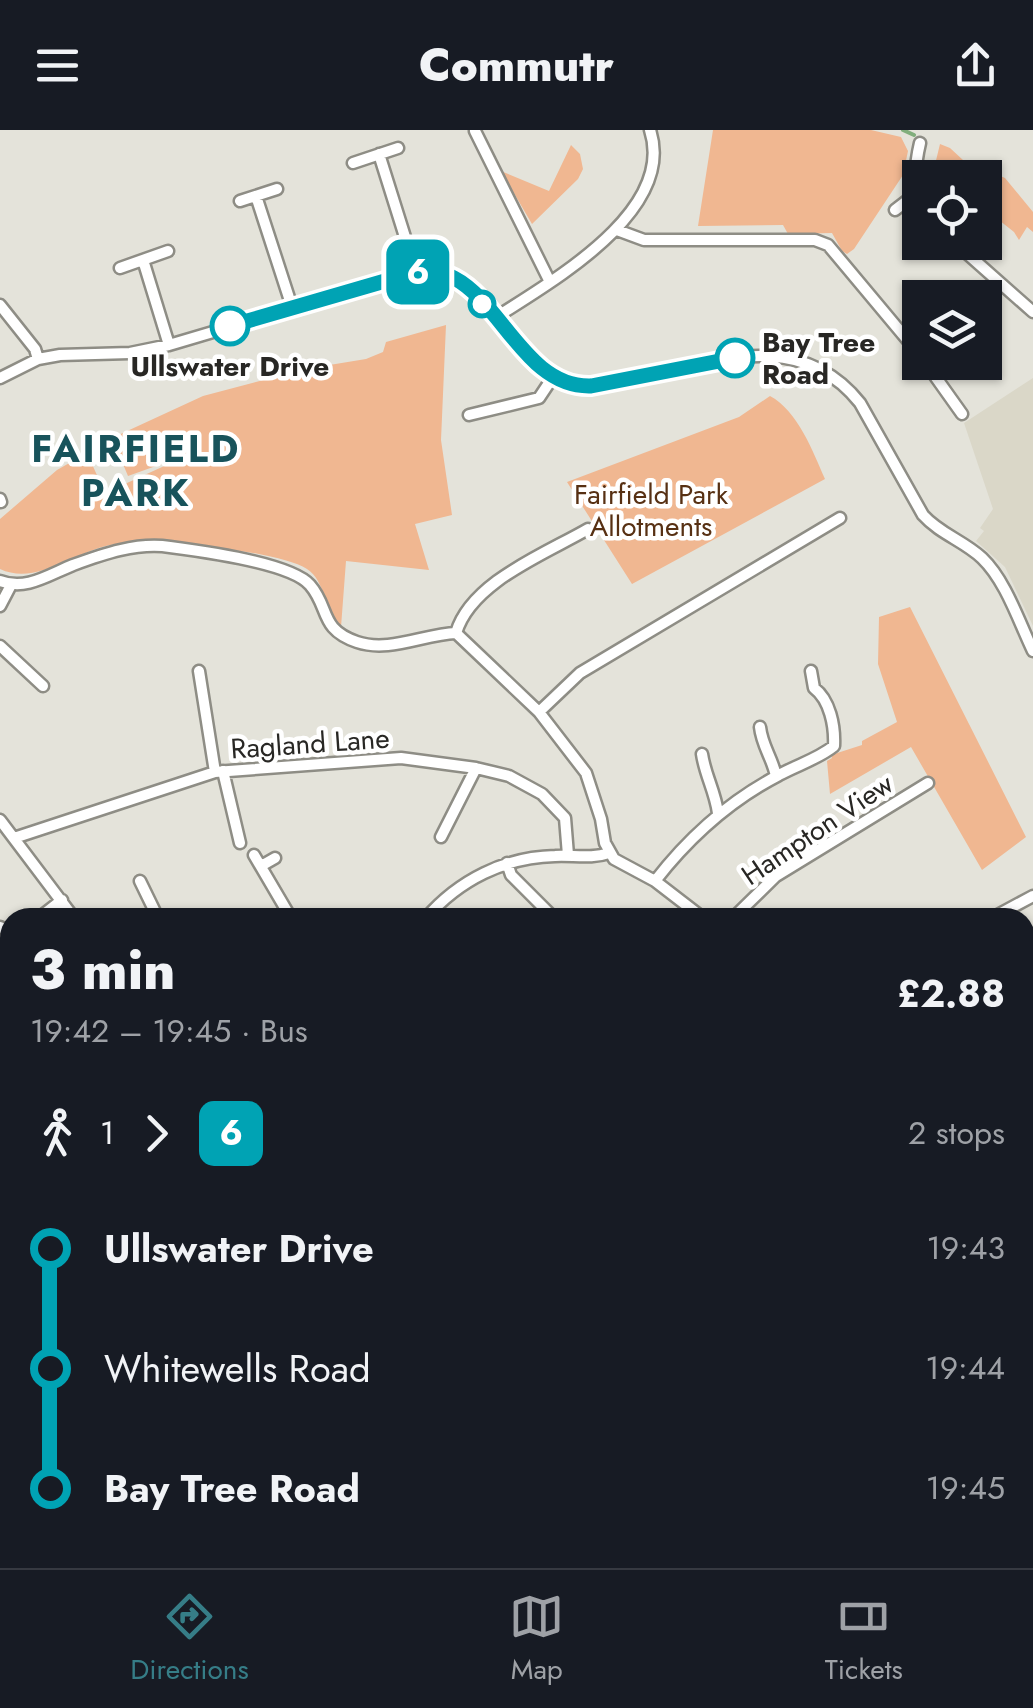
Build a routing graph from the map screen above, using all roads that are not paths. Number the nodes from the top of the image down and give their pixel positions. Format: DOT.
graph roads {
  1 [pos="650,130"];
  2 [pos="475,131"];
  3 [pos="920,143"];
  4 [pos="398,148"];
  5 [pos="380,154"];
  6 [pos="917,160"];
  7 [pos="353,163"];
  8 [pos="277,189"];
  9 [pos="256,196"];
  10 [pos="240,201"];
  11 [pos="902,206"];
  12 [pos="895,210"];
  13 [pos="617,230"];
  14 [pos="168,251"];
  15 [pos="143,260"];
  16 [pos="974,260"];
  17 [pos="120,268"];
  18 [pos="416,272"];
  19 [pos="550,282"];
  20 [pos="0,306"];
  21 [pos="292,308"];
  22 [pos="1033,312"];
  23 [pos="495,318"];
  24 [pos="902,333"];
  25 [pos="169,345"];
  26 [pos="38,359"];
  27 [pos="553,377"];
  28 [pos="0,378"];
  29 [pos="938,380"];
  30 [pos="962,414"];
  31 [pos="469,415"];
  32 [pos="840,518"];
  33 [pos="588,529"];
  34 [pos="5,583"];
  35 [pos="0,606"];
  36 [pos="456,633"];
  37 [pos="0,646"];
  38 [pos="1033,651"];
  39 [pos="812,670"];
  40 [pos="199,671"];
  41 [pos="43,686"];
  42 [pos="539,712"];
  43 [pos="760,727"];
  44 [pos="702,754"];
  45 [pos="476,768"];
  46 [pos="219,772"];
  47 [pos="776,776"];
  48 [pos="928,783"];
  49 [pos="718,813"];
  50 [pos="0,820"];
  51 [pos="441,837"];
  52 [pos="14,838"];
  53 [pos="240,843"];
  54 [pos="609,853"];
  55 [pos="568,855"];
  56 [pos="275,858"];
  57 [pos="507,863"];
  58 [pos="140,881"];
  59 [pos="656,881"];
  60 [pos="1033,896"];
  61 [pos="62,900"];
  62 [pos="51,908"];
  63 [pos="67,908"];
  64 [pos="153,908"];
  65 [pos="285,908"];
  66 [pos="438,908"];
  67 [pos="544,908"];
  68 [pos="690,908"];
  69 [pos="744,908"];
  70 [pos="1011,908"];
  1 -- 13 [label="street"];
  2 -- 19 [label="street"];
  3 -- 6 [label="street"];
  4 -- 5 [label="street"];
  5 -- 7 [label="street"];
  5 -- 18 [label="street"];
  8 -- 9 [label="street"];
  9 -- 10 [label="street"];
  9 -- 21 [label="street"];
  11 -- 12 [label="street"];
  13 -- 19 [label="street"];
  13 -- 24 [label="street"];
  14 -- 15 [label="street"];
  15 -- 17 [label="street"];
  15 -- 25 [label="street"];
  16 -- 22 [label="street"];
  18 -- 21 [label="street"];
  18 -- 23 [label="street"];
  19 -- 23 [label="street"];
  20 -- 26 [label="street"];
  21 -- 25 [label="street"];
  23 -- 27 [label="street"];
  25 -- 26 [label="street"];
  26 -- 28 [label="street"];
  27 -- 31 [label="street"];
  27 -- 38 [label="street"];
  29 -- 30 [label="street"];
  32 -- 42 [label="street"];
  33 -- 36 [label="street"];
  34 -- 35 [label="street"];
  34 -- 36 [label="street"];
  36 -- 42 [label="street"];
  37 -- 41 [label="street"];
  39 -- 47 [label="street"];
  40 -- 46 [label="street"];
  42 -- 54 [label="street"];
  43 -- 47 [label="street"];
  44 -- 49 [label="street"];
  45 -- 46 [label="street, Ragland Lane"];
  45 -- 51 [label="street"];
  45 -- 55 [label="street, Ragland Lane"];
  46 -- 52 [label="street, Ragland Lane"];
  46 -- 53 [label="street"];
  47 -- 49 [label="street"];
  48 -- 69 [label="street, Hampton View"];
  49 -- 59 [label="street"];
  50 -- 52 [label="street"];
  52 -- 61 [label="street"];
  54 -- 55 [label="street"];
  54 -- 59 [label="street"];
  55 -- 57 [label="street"];
  56 -- 65 [label="street"];
  57 -- 66 [label="street"];
  57 -- 67 [label="street"];
  58 -- 64 [label="street"];
  59 -- 68 [label="street"];
  60 -- 70 [label="street"];
  61 -- 62 [label="street"];
  61 -- 63 [label="street"];
}
